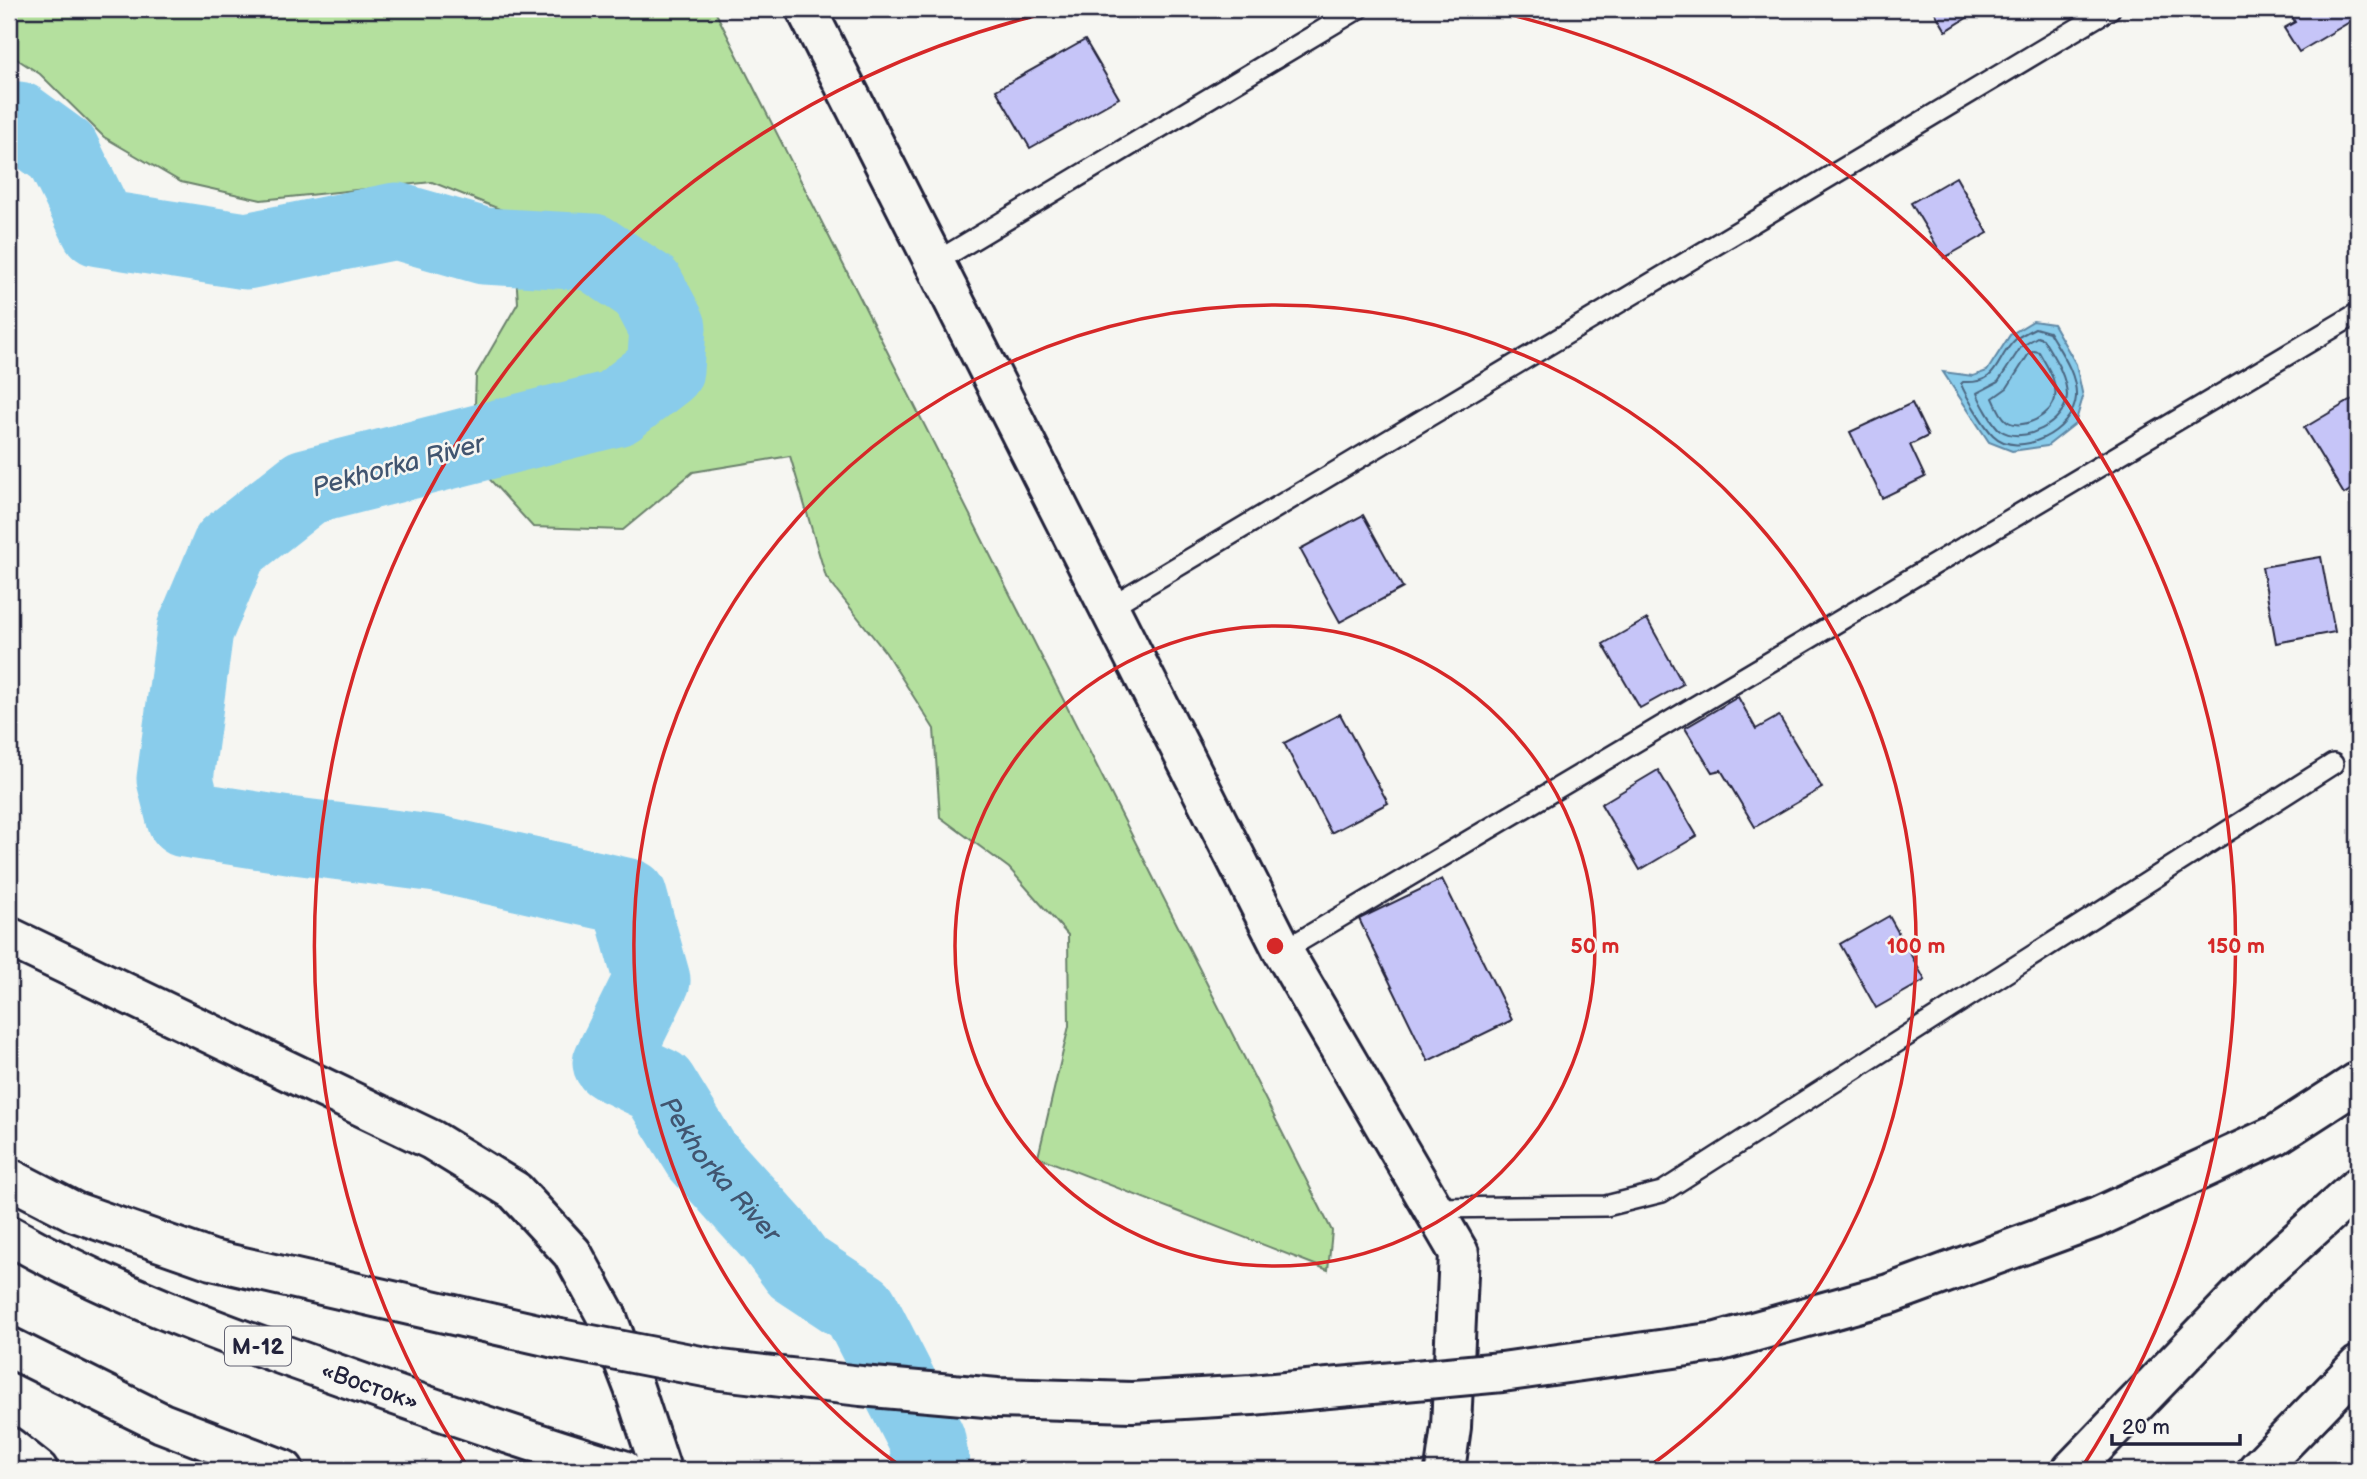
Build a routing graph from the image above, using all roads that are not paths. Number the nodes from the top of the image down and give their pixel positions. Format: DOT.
graph roads {
  1 [pos="806,9"];
  2 [pos="1359,9"];
  3 [pos="2110,9"];
  4 [pos="934,263"];
  5 [pos="2358,313"];
  6 [pos="1108,608"];
  7 [pos="2333,764"];
  8 [pos="9,937"];
  9 [pos="1283,951"];
  10 [pos="2358,1082"];
  11 [pos="9,1178"];
  12 [pos="2358,1186"];
  13 [pos="1432,1208"];
  14 [pos="9,1235"];
  15 [pos="9,1347"];
  16 [pos="2358,1366"];
  17 [pos="9,1447"];
  18 [pos="38,1470"];
  19 [pos="284,1470"];
  20 [pos="622,1470"];
  21 [pos="661,1470"];
  22 [pos="1445,1470"];
  23 [pos="2072,1470"];
  24 [pos="2257,1470"];
  1 -- 4 [label="main road"];
  2 -- 4 [label="lane"];
  3 -- 6 [label="lane"];
  4 -- 6 [label="main road"];
  5 -- 9 [label="lane"];
  6 -- 9 [label="main road"];
  7 -- 13 [label="lane"];
  8 -- 21 [label="main road"];
  9 -- 13 [label="main road"];
  10 -- 11 [label="main road, bridge"];
  12 -- 23 [label="main road"];
  13 -- 22 [label="main road"];
  14 -- 20 [label="main road, «Восток» / М-12"];
  15 -- 19 [label="main road"];
  16 -- 24 [label="main road"];
  17 -- 18 [label="main road"];
}
